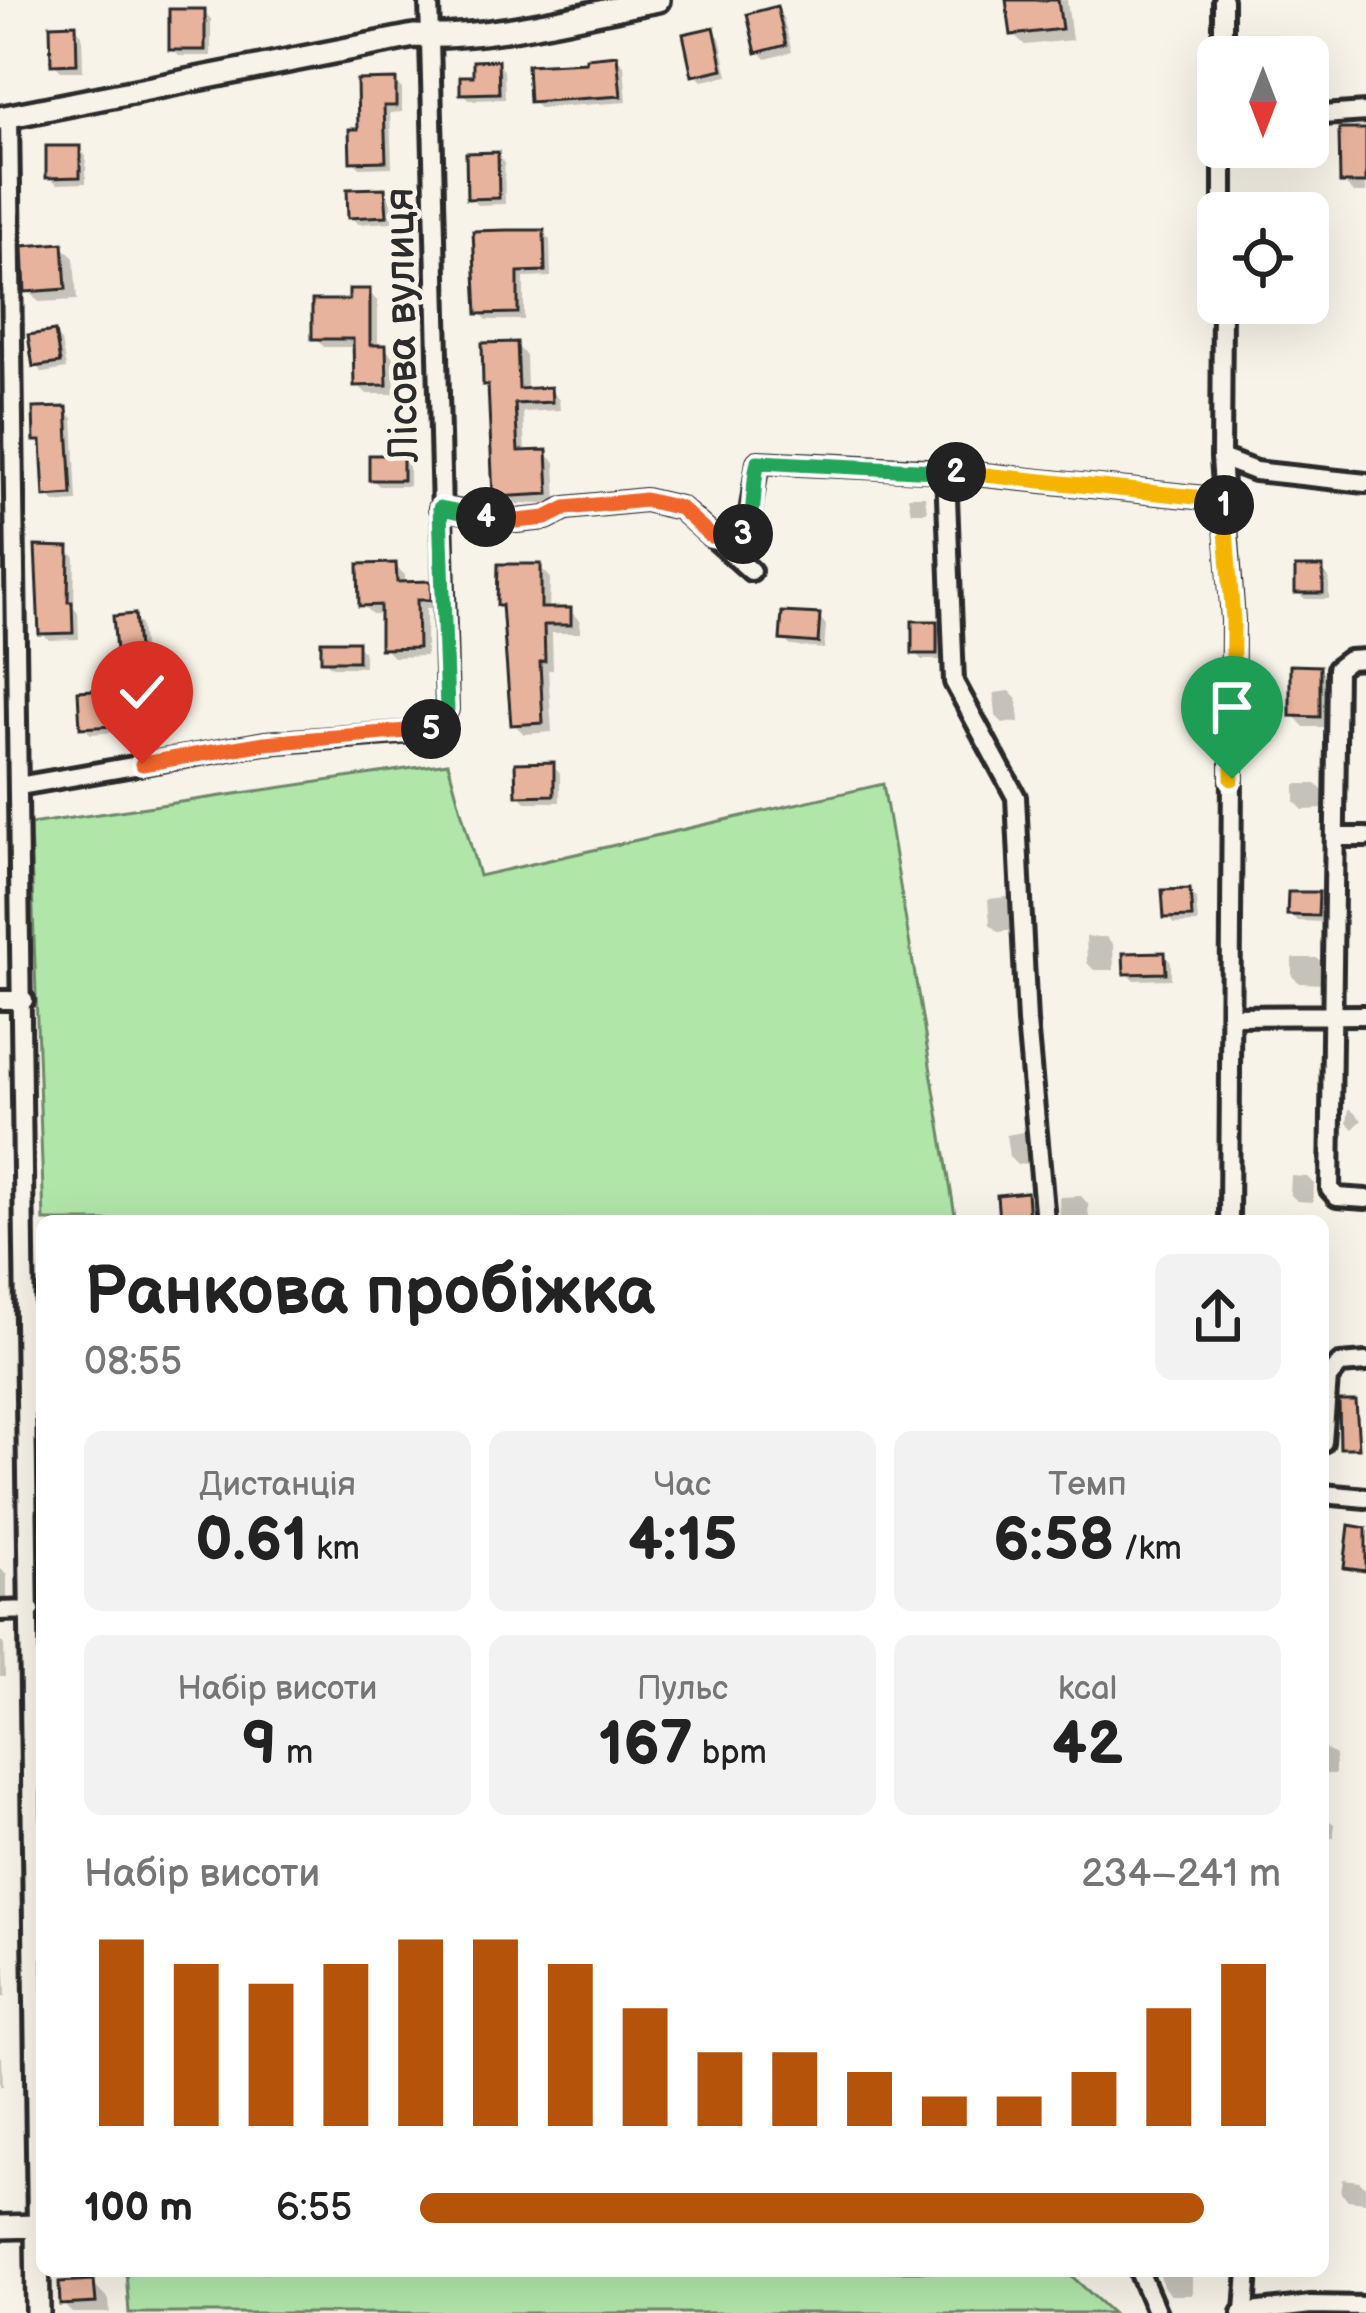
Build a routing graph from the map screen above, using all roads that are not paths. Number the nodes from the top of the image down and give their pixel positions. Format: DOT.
graph roads {
  1 [pos="429,0"];
  2 [pos="658,0"];
  3 [pos="1223,0"];
  4 [pos="1223,36"];
  5 [pos="432,37"];
  6 [pos="1366,112"];
  7 [pos="1329,115"];
  8 [pos="4,117"];
  9 [pos="1222,324"];
  10 [pos="5,397"];
  11 [pos="1221,458"];
  12 [pos="946,471"];
  13 [pos="1366,483"];
  14 [pos="1224,500"];
  15 [pos="440,508"];
  16 [pos="711,536"];
  17 [pos="751,571"];
  18 [pos="1366,659"];
  19 [pos="7,686"];
  20 [pos="19,786"];
  21 [pos="1336,837"];
  22 [pos="1366,837"];
  23 [pos="0,1000"];
  24 [pos="24,1000"];
  25 [pos="1333,1014"];
  26 [pos="1366,1015"];
  27 [pos="1231,1016"];
  28 [pos="1366,1198"];
  29 [pos="1044,1215"];
  30 [pos="1229,1215"];
  31 [pos="1366,1362"];
  32 [pos="1329,1377"];
  33 [pos="1329,1495"];
  34 [pos="1366,1498"];
  35 [pos="31,1610"];
  36 [pos="0,1611"];
  37 [pos="36,2123"];
  38 [pos="36,2226"];
  39 [pos="0,2227"];
  40 [pos="38,2277"];
  41 [pos="1142,2277"];
  42 [pos="1247,2277"];
  43 [pos="1366,2306"];
  44 [pos="1244,2312"];
  45 [pos="38,2313"];
  46 [pos="1157,2313"];
  1 -- 5 [label="street, Лісова вулиця"];
  2 -- 5 [label="street"];
  3 -- 4 [label="street"];
  5 -- 8 [label="street"];
  5 -- 15 [label="street, Лісова вулиця"];
  6 -- 7 [label="street"];
  8 -- 10 [label="street"];
  9 -- 11 [label="street"];
  10 -- 19 [label="street"];
  11 -- 13 [label="street"];
  11 -- 14 [label="street"];
  12 -- 14 [label="street"];
  12 -- 16 [label="street"];
  12 -- 29 [label="street"];
  14 -- 27 [label="street"];
  15 -- 16 [label="street"];
  15 -- 20 [label="street, Лісова вулиця"];
  16 -- 17 [label="street"];
  18 -- 21 [label="street"];
  19 -- 20 [label="street"];
  20 -- 24 [label="street"];
  21 -- 22 [label="street"];
  21 -- 25 [label="street"];
  23 -- 24 [label="street"];
  24 -- 35 [label="street"];
  25 -- 26 [label="street"];
  25 -- 27 [label="street"];
  25 -- 28 [label="street"];
  27 -- 30 [label="street"];
  31 -- 32 [label="street"];
  33 -- 34 [label="street"];
  35 -- 36 [label="street"];
  35 -- 37 [label="street"];
  38 -- 39 [label="street"];
  40 -- 45 [label="street"];
  41 -- 46 [label="street"];
  42 -- 44 [label="street"];
  43 -- 44 [label="street"];
}
